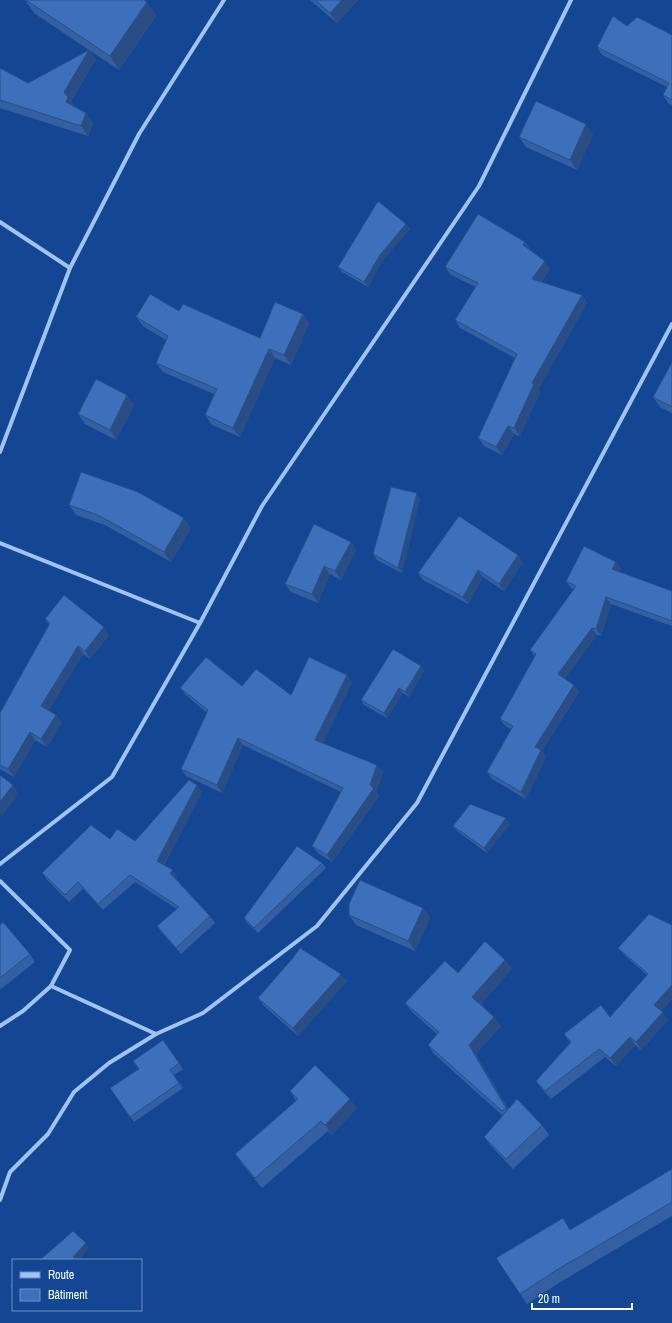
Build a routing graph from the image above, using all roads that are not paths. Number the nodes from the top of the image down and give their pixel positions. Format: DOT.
graph roads {
  1 [pos="224,0"];
  2 [pos="571,0"];
  3 [pos="0,222"];
  4 [pos="70,268"];
  5 [pos="672,324"];
  6 [pos="0,452"];
  7 [pos="0,543"];
  8 [pos="200,623"];
  9 [pos="0,864"];
  10 [pos="0,881"];
  11 [pos="51,986"];
  12 [pos="0,1026"];
  13 [pos="156,1034"];
  14 [pos="0,1200"];
  1 -- 4 [label="street"];
  2 -- 8 [label="street"];
  3 -- 4 [label="street"];
  4 -- 6 [label="street"];
  5 -- 13 [label="street"];
  7 -- 8 [label="street"];
  8 -- 9 [label="street"];
  10 -- 11 [label="street"];
  11 -- 12 [label="street"];
  11 -- 13 [label="street"];
  13 -- 14 [label="street"];
}
